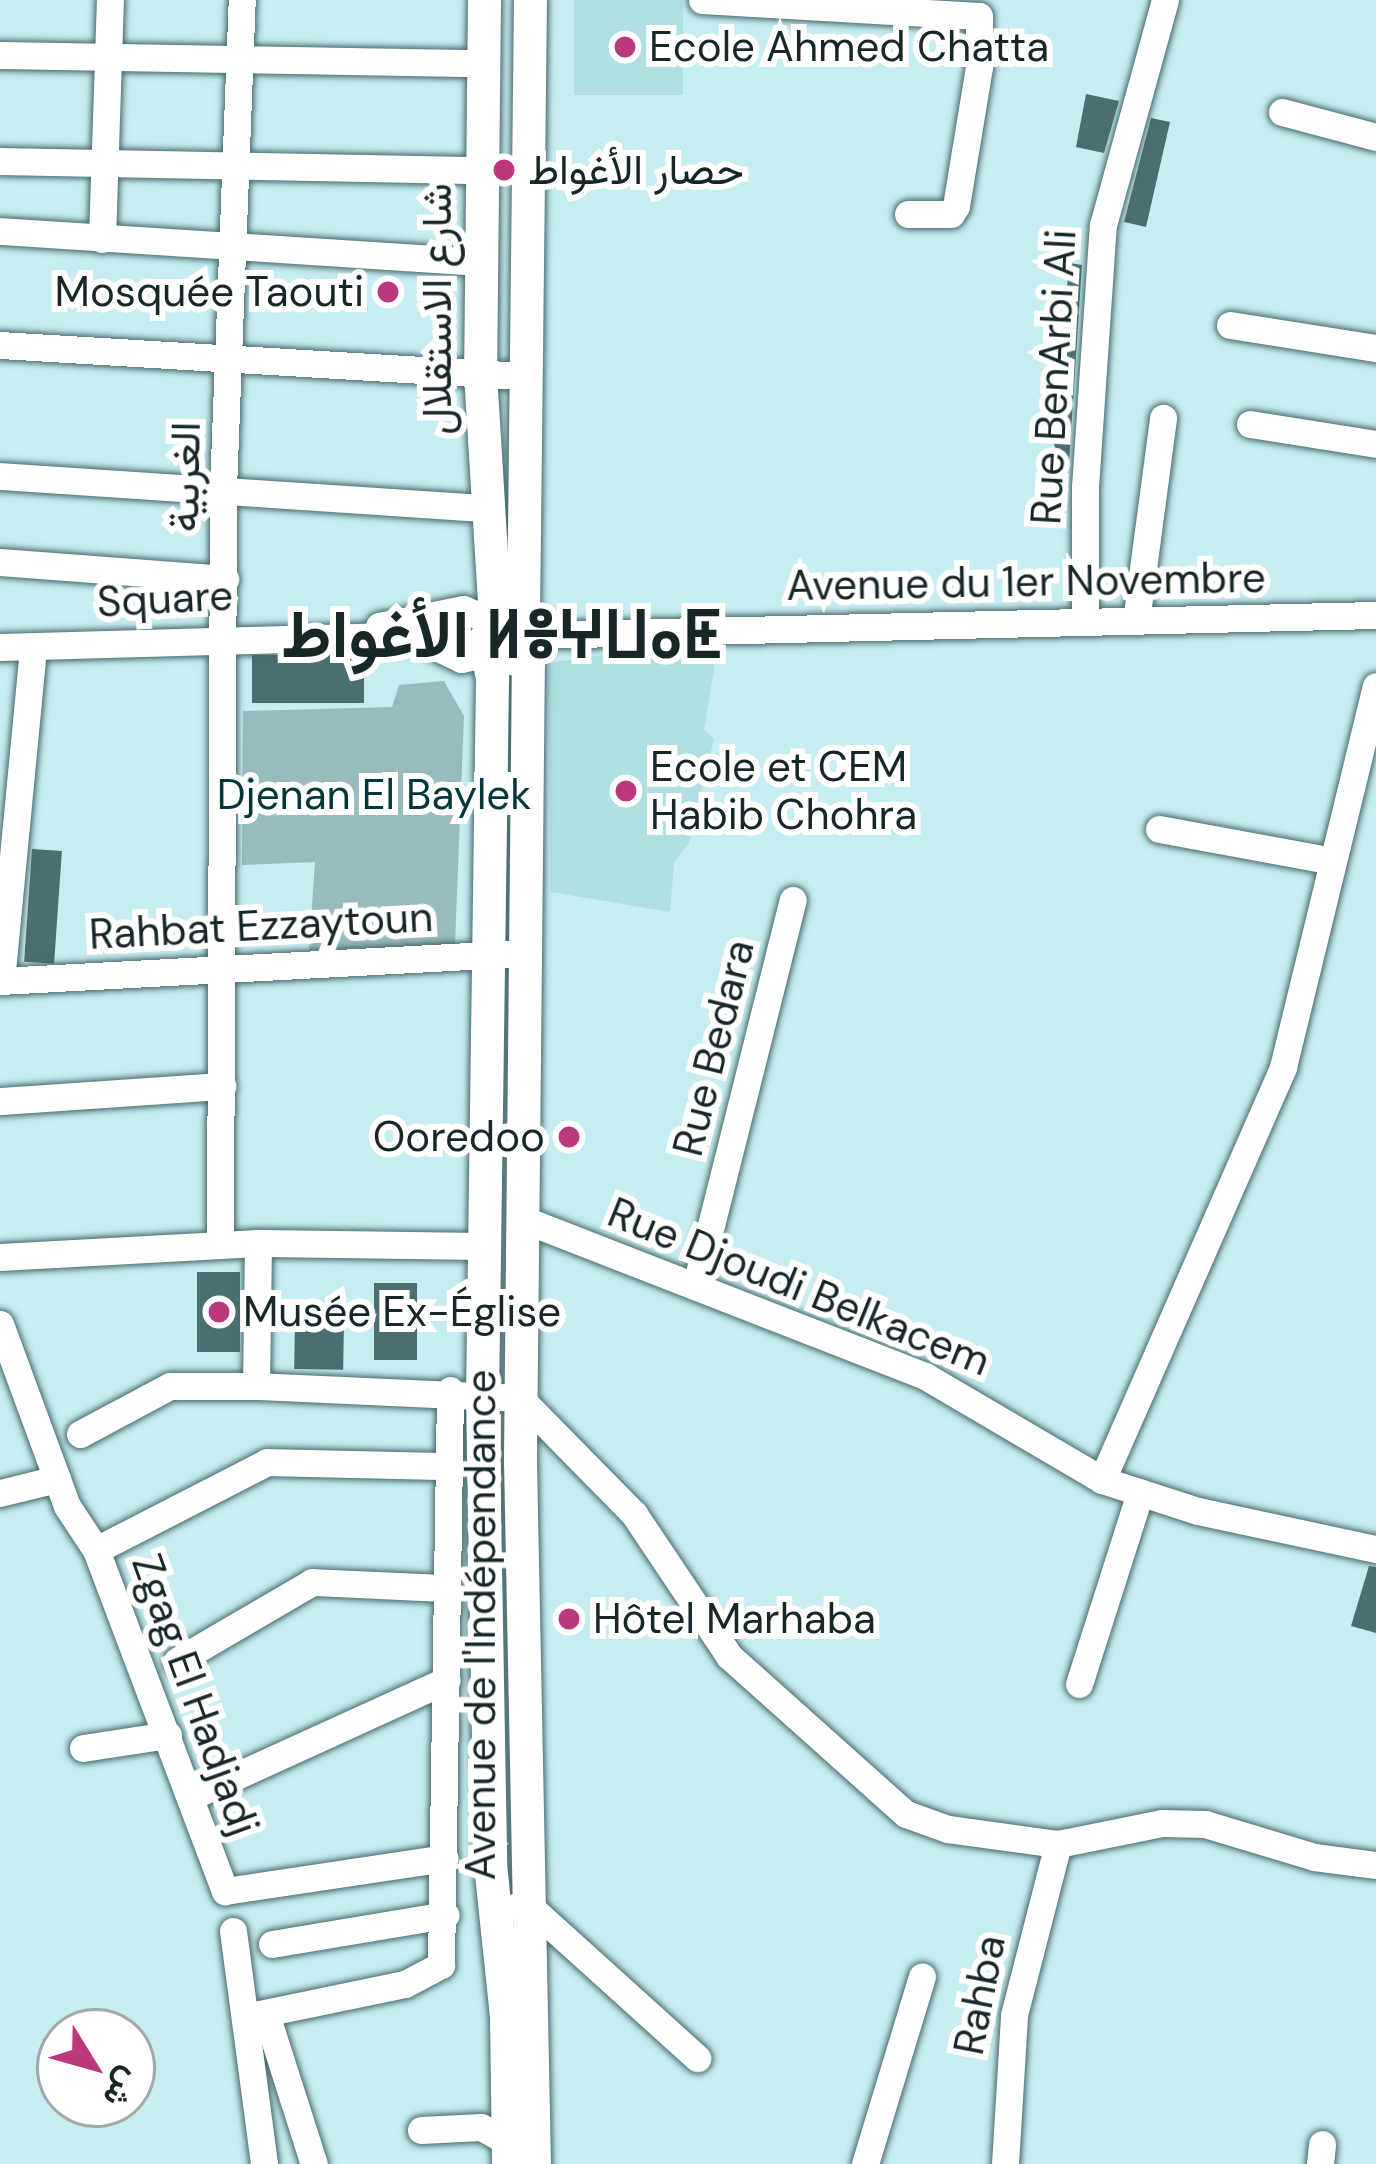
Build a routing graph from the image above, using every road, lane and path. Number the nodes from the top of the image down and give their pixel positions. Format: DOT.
graph roads {
  1 [pos="110,0"];
  2 [pos="242,0"];
  3 [pos="484,0"];
  4 [pos="530,0"];
  5 [pos="702,0"];
  6 [pos="1166,0"];
  7 [pos="106,54"];
  8 [pos="0,55"];
  9 [pos="238,57"];
  10 [pos="480,63"];
  11 [pos="1282,112"];
  12 [pos="1376,137"];
  13 [pos="0,161"];
  14 [pos="104,164"];
  15 [pos="230,168"];
  16 [pos="481,170"];
  17 [pos="908,214"];
  18 [pos="0,231"];
  19 [pos="102,239"];
  20 [pos="230,244"];
  21 [pos="479,262"];
  22 [pos="1230,325"];
  23 [pos="0,345"];
  24 [pos="1376,348"];
  25 [pos="232,359"];
  26 [pos="480,374"];
  27 [pos="523,376"];
  28 [pos="1163,418"];
  29 [pos="1250,424"];
  30 [pos="1376,444"];
  31 [pos="0,476"];
  32 [pos="223,488"];
  33 [pos="484,508"];
  34 [pos="0,562"];
  35 [pos="225,579"];
  36 [pos="1376,615"];
  37 [pos="1136,621"];
  38 [pos="1085,622"];
  39 [pos="507,636"];
  40 [pos="334,637"];
  41 [pos="227,638"];
  42 [pos="0,647"];
  43 [pos="33,647"];
  44 [pos="1376,686"];
  45 [pos="14,727"];
  46 [pos="1159,829"];
  47 [pos="1328,860"];
  48 [pos="793,899"];
  49 [pos="526,953"];
  50 [pos="490,956"];
  51 [pos="225,970"];
  52 [pos="0,981"];
  53 [pos="222,1086"];
  54 [pos="0,1102"];
  55 [pos="525,1220"];
  56 [pos="258,1243"];
  57 [pos="220,1245"];
  58 [pos="486,1246"];
  59 [pos="0,1257"];
  60 [pos="696,1286"];
  61 [pos="0,1324"];
  62 [pos="256,1386"];
  63 [pos="466,1392"];
  64 [pos="520,1398"];
  65 [pos="80,1434"];
  66 [pos="449,1466"];
  67 [pos="57,1479"];
  68 [pos="1102,1480"];
  69 [pos="0,1493"];
  70 [pos="1140,1493"];
  71 [pos="96,1550"];
  72 [pos="1376,1550"];
  73 [pos="446,1588"];
  74 [pos="177,1661"];
  75 [pos="448,1680"];
  76 [pos="1079,1684"];
  77 [pos="168,1736"];
  78 [pos="83,1748"];
  79 [pos="190,1797"];
  80 [pos="1058,1844"];
  81 [pos="445,1858"];
  82 [pos="1376,1865"];
  83 [pos="512,1906"];
  84 [pos="446,1915"];
  85 [pos="233,1931"];
  86 [pos="272,1944"];
  87 [pos="922,1976"];
  88 [pos="255,2016"];
  89 [pos="697,2058"];
  90 [pos="421,2130"];
  91 [pos="508,2153"];
  92 [pos="264,2164"];
  93 [pos="314,2164"];
  94 [pos="534,2164"];
  95 [pos="865,2164"];
  96 [pos="1005,2164"];
  1 -- 7 [label="street"];
  2 -- 9 [label="street, الغربية"];
  3 -- 10 [label="main road, شارع الاستقلال"];
  4 -- 27 [label="main road, Avenue de l'Indépendance"];
  5 -- 17 [label="street"];
  6 -- 38 [label="street, Rue BenArbi Ali"];
  7 -- 8 [label="street"];
  7 -- 9 [label="street"];
  7 -- 14 [label="street"];
  9 -- 10 [label="street"];
  9 -- 15 [label="street, الغربية"];
  10 -- 16 [label="main road, شارع الاستقلال"];
  11 -- 12 [label="street"];
  13 -- 14 [label="street"];
  14 -- 15 [label="street"];
  14 -- 19 [label="street"];
  15 -- 16 [label="street"];
  15 -- 20 [label="street, الغربية"];
  16 -- 21 [label="main road, شارع الاستقلال"];
  18 -- 19 [label="street"];
  19 -- 20 [label="street"];
  20 -- 21 [label="street"];
  20 -- 25 [label="street, الغربية"];
  21 -- 26 [label="main road, شارع الاستقلال"];
  22 -- 24 [label="street"];
  23 -- 25 [label="street"];
  25 -- 26 [label="street"];
  25 -- 32 [label="street, الغربية"];
  26 -- 27 [label="street"];
  26 -- 33 [label="main road, شارع الاستقلال"];
  27 -- 39 [label="main road, Avenue de l'Indépendance"];
  28 -- 37 [label="street"];
  29 -- 30 [label="street"];
  31 -- 32 [label="street"];
  32 -- 33 [label="street"];
  32 -- 35 [label="street, الغربية"];
  33 -- 39 [label="main road, شارع الاستقلال"];
  34 -- 35 [label="street"];
  35 -- 41 [label="street, الغربية"];
  36 -- 37 [label="street, Avenue du 1er Novembre"];
  37 -- 38 [label="street, Avenue du 1er Novembre"];
  38 -- 39 [label="street, Avenue du 1er Novembre"];
  39 -- 40 [label="street"];
  39 -- 40 [label="street"];
  39 -- 49 [label="main road, Avenue de l'Indépendance"];
  39 -- 50 [label="main road, Avenue de l'Indépendance"];
  40 -- 41 [label="street, Square"];
  41 -- 43 [label="street, Square"];
  41 -- 51 [label="street, الغربية"];
  42 -- 43 [label="street, Square"];
  43 -- 45 [label="street"];
  44 -- 47 [label="street"];
  45 -- 52 [label="street"];
  46 -- 47 [label="street"];
  47 -- 68 [label="street"];
  48 -- 60 [label="street, Rue Bedara"];
  49 -- 50 [label="street, Rahbat Ezzaytoun"];
  49 -- 55 [label="main road, Avenue de l'Indépendance"];
  50 -- 51 [label="street, Rahbat Ezzaytoun"];
  50 -- 58 [label="main road, Avenue de l'Indépendance"];
  51 -- 52 [label="street, Rahbat Ezzaytoun"];
  51 -- 53 [label="street, الغربية"];
  53 -- 54 [label="street"];
  53 -- 57 [label="street, الغربية"];
  55 -- 60 [label="street, Rue Djoudi Belkacem"];
  55 -- 64 [label="main road, Avenue de l'Indépendance"];
  56 -- 57 [label="street"];
  56 -- 58 [label="street"];
  56 -- 62 [label="street"];
  57 -- 59 [label="street"];
  58 -- 63 [label="main road, Avenue de l'Indépendance"];
  60 -- 68 [label="street, Rue Djoudi Belkacem"];
  61 -- 67 [label="street, Zgag El Hadjadj"];
  62 -- 63 [label="street"];
  62 -- 65 [label="street"];
  63 -- 64 [label="street"];
  63 -- 66 [label="street"];
  63 -- 83 [label="main road, Avenue de l'Indépendance"];
  64 -- 80 [label="street"];
  64 -- 83 [label="main road, Avenue de l'Indépendance"];
  66 -- 71 [label="street"];
  66 -- 73 [label="street"];
  67 -- 69 [label="street"];
  67 -- 71 [label="street, Zgag El Hadjadj"];
  68 -- 70 [label="street, Rue Djoudi Belkacem"];
  70 -- 72 [label="street, Rue Djoudi Belkacem"];
  70 -- 76 [label="street"];
  71 -- 77 [label="street, Zgag El Hadjadj"];
  73 -- 74 [label="street"];
  73 -- 75 [label="street"];
  75 -- 79 [label="street"];
  75 -- 81 [label="street"];
  77 -- 78 [label="street"];
  77 -- 79 [label="street, Zgag El Hadjadj"];
  79 -- 81 [label="street, Zgag El Hadjadj"];
  80 -- 82 [label="street"];
  80 -- 96 [label="street, Rahba"];
  81 -- 84 [label="street"];
  83 -- 89 [label="street"];
  83 -- 91 [label="main road, Avenue de l'Indépendance"];
  83 -- 94 [label="main road, Avenue de l'Indépendance"];
  84 -- 86 [label="street"];
  84 -- 88 [label="street"];
  85 -- 88 [label="street"];
  87 -- 95 [label="street"];
  88 -- 92 [label="street"];
  88 -- 93 [label="street"];
  90 -- 91 [label="street"];
}
